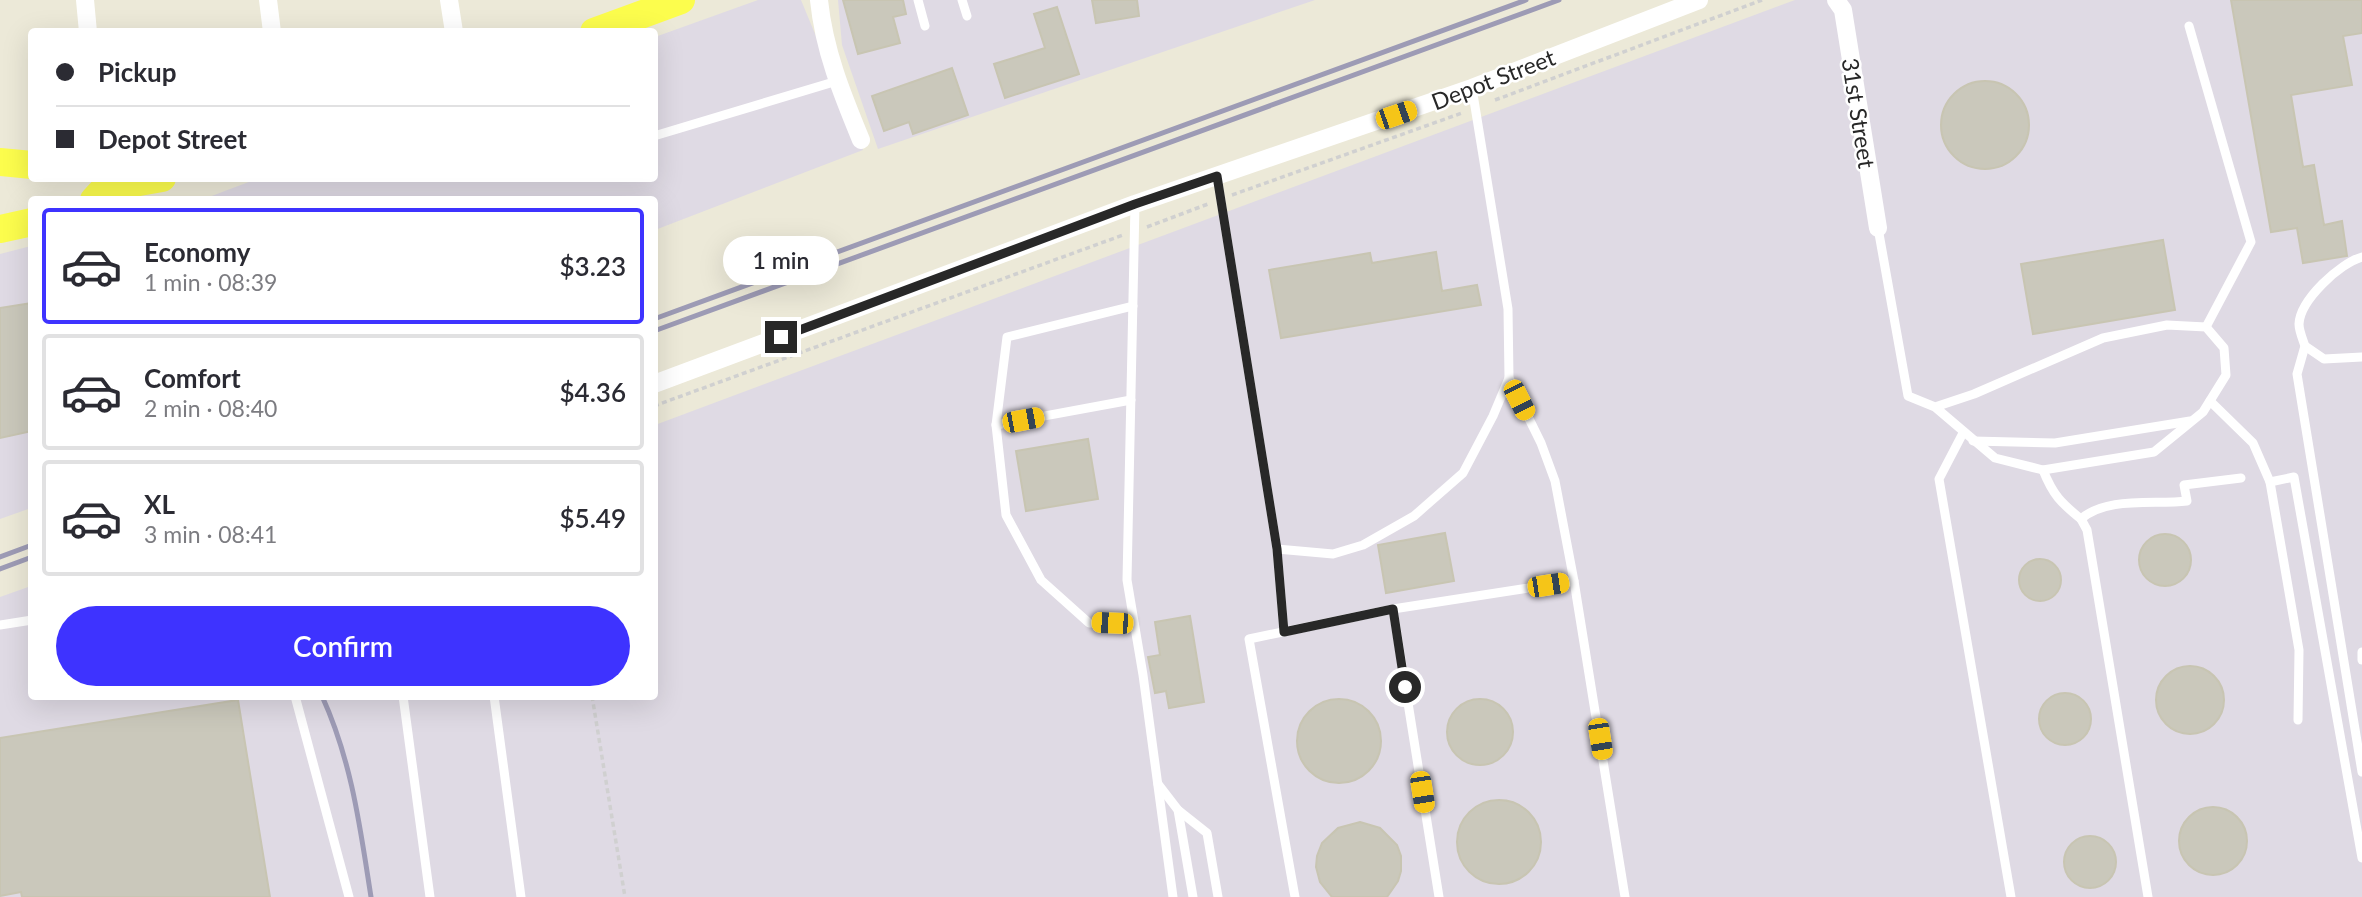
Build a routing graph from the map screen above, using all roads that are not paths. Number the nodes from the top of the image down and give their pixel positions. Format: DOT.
graph roads {
  1 [pos="85,0"];
  2 [pos="268,0"];
  3 [pos="449,0"];
  4 [pos="681,0"];
  5 [pos="819,0"];
  6 [pos="918,0"];
  7 [pos="962,0"];
  8 [pos="1699,0"];
  9 [pos="1836,0"];
  10 [pos="967,16"];
  11 [pos="925,26"];
  12 [pos="2189,26"];
  13 [pos="88,28"];
  14 [pos="272,28"];
  15 [pos="453,28"];
  16 [pos="608,28"];
  17 [pos="837,81"];
  18 [pos="1472,88"];
  19 [pos="658,135"];
  20 [pos="861,140"];
  21 [pos="0,162"];
  22 [pos="28,165"];
  23 [pos="1217,176"];
  24 [pos="139,182"];
  25 [pos="100,189"];
  26 [pos="1135,204"];
  27 [pos="28,223"];
  28 [pos="1878,228"];
  29 [pos="0,229"];
  30 [pos="2362,257"];
  31 [pos="1133,306"];
  32 [pos="2206,327"];
  33 [pos="2305,346"];
  34 [pos="2362,357"];
  35 [pos="1508,378"];
  36 [pos="658,383"];
  37 [pos="1131,400"];
  38 [pos="2210,401"];
  39 [pos="1935,407"];
  40 [pos="2192,421"];
  41 [pos="996,425"];
  42 [pos="1964,433"];
  43 [pos="1973,441"];
  44 [pos="2043,470"];
  45 [pos="2241,478"];
  46 [pos="2270,482"];
  47 [pos="2081,519"];
  48 [pos="1277,549"];
  49 [pos="1574,581"];
  50 [pos="1393,609"];
  51 [pos="28,621"];
  52 [pos="1135,624"];
  53 [pos="0,625"];
  54 [pos="1284,632"];
  55 [pos="2362,652"];
  56 [pos="2362,660"];
  57 [pos="296,700"];
  58 [pos="404,700"];
  59 [pos="495,700"];
  60 [pos="2298,720"];
  61 [pos="2362,772"];
  62 [pos="1157,783"];
  63 [pos="1178,810"];
  64 [pos="2362,858"];
  65 [pos="349,897"];
  66 [pos="430,897"];
  67 [pos="523,897"];
  68 [pos="1173,897"];
  69 [pos="1193,897"];
  70 [pos="1218,897"];
  71 [pos="1295,897"];
  72 [pos="1438,897"];
  73 [pos="1625,897"];
  74 [pos="2011,897"];
  75 [pos="2148,897"];
  1 -- 13 [label="street"];
  2 -- 14 [label="street"];
  3 -- 15 [label="street"];
  4 -- 16 [label="main road"];
  5 -- 17 [label="street"];
  6 -- 11 [label="lane"];
  7 -- 10 [label="lane"];
  8 -- 18 [label="street, Depot Street"];
  9 -- 28 [label="street, 31st Street"];
  12 -- 32 [label="lane"];
  17 -- 19 [label="lane"];
  17 -- 20 [label="street"];
  18 -- 23 [label="street, Depot Street"];
  18 -- 35 [label="lane"];
  21 -- 22 [label="main road"];
  23 -- 26 [label="street, Depot Street"];
  23 -- 48 [label="lane"];
  24 -- 25 [label="main road"];
  26 -- 31 [label="lane"];
  26 -- 36 [label="street, Depot Street"];
  27 -- 29 [label="main road"];
  28 -- 39 [label="lane"];
  30 -- 33 [label="lane"];
  31 -- 37 [label="lane"];
  31 -- 41 [label="lane"];
  32 -- 38 [label="lane"];
  32 -- 39 [label="lane"];
  33 -- 34 [label="lane"];
  33 -- 61 [label="lane"];
  35 -- 48 [label="lane"];
  35 -- 49 [label="lane"];
  37 -- 41 [label="lane"];
  37 -- 52 [label="lane"];
  38 -- 40 [label="lane"];
  38 -- 46 [label="lane"];
  39 -- 42 [label="lane"];
  40 -- 43 [label="lane"];
  40 -- 44 [label="lane"];
  41 -- 52 [label="lane"];
  42 -- 43 [label="lane"];
  42 -- 74 [label="lane"];
  43 -- 44 [label="lane"];
  44 -- 47 [label="lane"];
  45 -- 47 [label="lane"];
  46 -- 60 [label="lane"];
  46 -- 64 [label="lane"];
  47 -- 75 [label="lane"];
  48 -- 54 [label="lane"];
  49 -- 50 [label="lane"];
  49 -- 73 [label="lane"];
  50 -- 54 [label="lane"];
  50 -- 72 [label="lane"];
  51 -- 53 [label="lane"];
  52 -- 62 [label="lane"];
  54 -- 71 [label="lane"];
  55 -- 56 [label="lane"];
  57 -- 65 [label="lane"];
  58 -- 66 [label="lane"];
  59 -- 67 [label="lane"];
  62 -- 63 [label="lane"];
  62 -- 68 [label="lane"];
  63 -- 69 [label="lane"];
  63 -- 70 [label="lane"];
}
